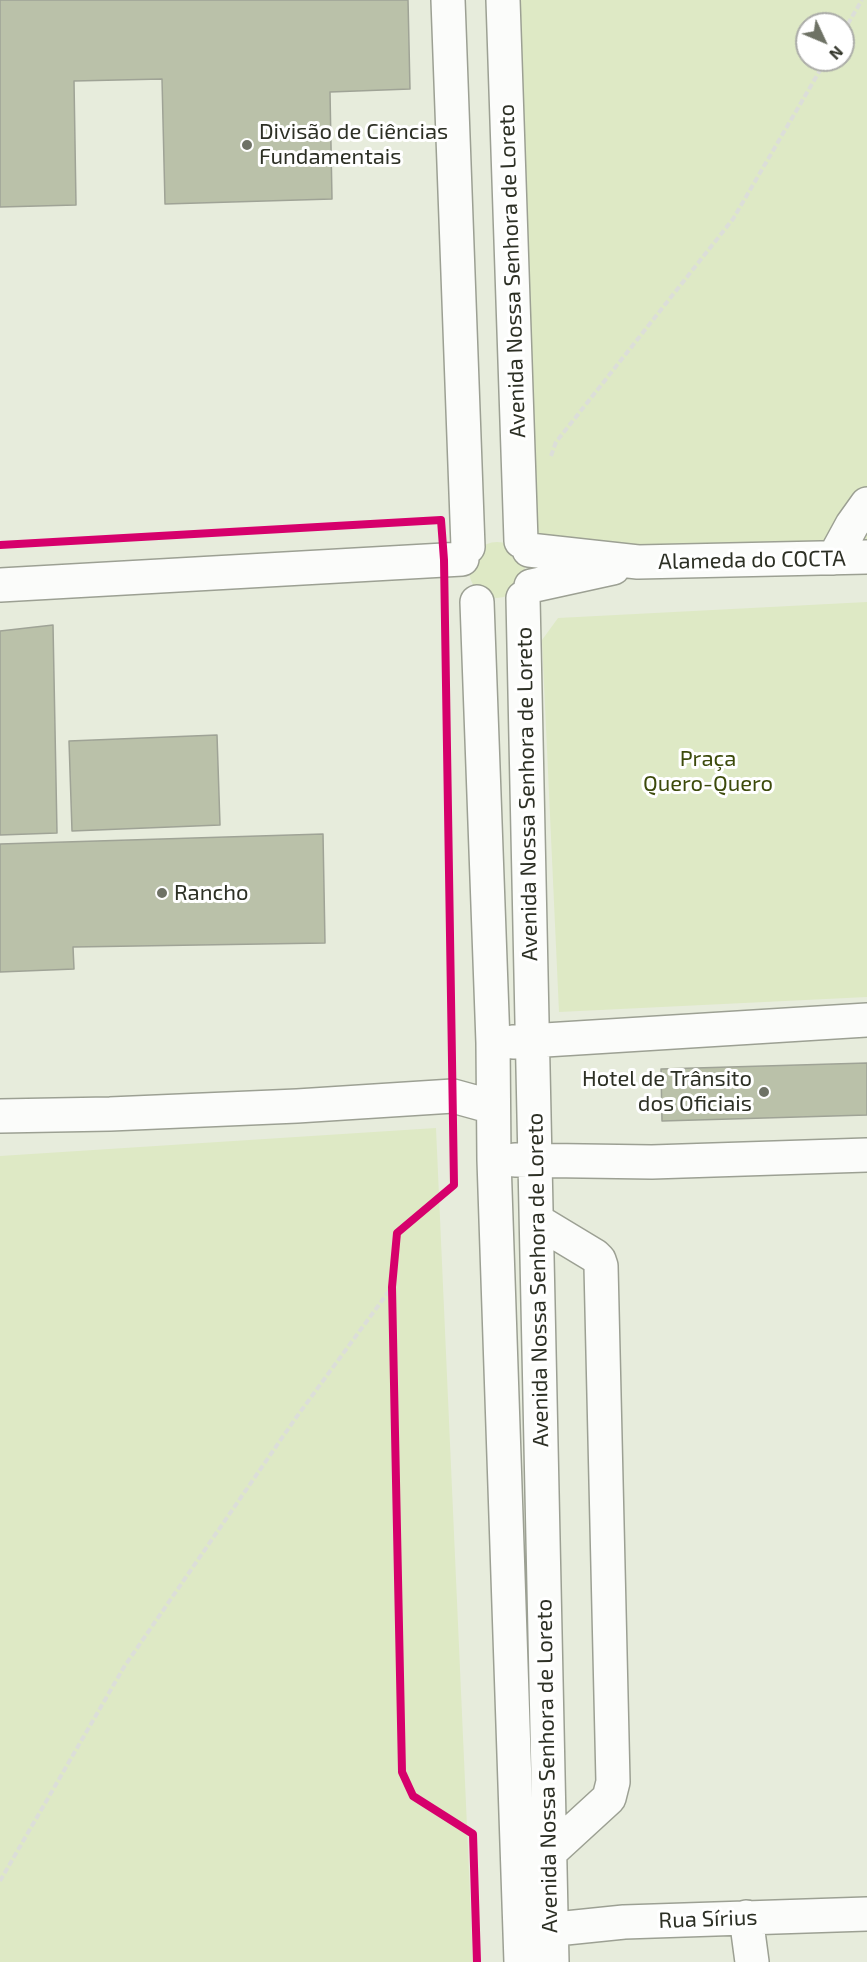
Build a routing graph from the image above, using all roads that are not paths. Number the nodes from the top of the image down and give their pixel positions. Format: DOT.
graph roads {
  1 [pos="448,0"];
  2 [pos="502,0"];
  3 [pos="867,504"];
  4 [pos="525,546"];
  5 [pos="465,553"];
  6 [pos="867,557"];
  7 [pos="834,558"];
  8 [pos="638,562"];
  9 [pos="0,585"];
  10 [pos="527,592"];
  11 [pos="477,602"];
  12 [pos="867,1020"];
  13 [pos="533,1042"];
  14 [pos="494,1043"];
  15 [pos="493,1107"];
  16 [pos="0,1116"];
  17 [pos="867,1155"];
  18 [pos="494,1160"];
  19 [pos="536,1161"];
  20 [pos="537,1221"];
  21 [pos="549,1853"];
  22 [pos="867,1914"];
  23 [pos="746,1917"];
  24 [pos="531,1941"];
  25 [pos="552,1962"];
  26 [pos="752,1962"];
  1 -- 5 [label="lane"];
  2 -- 4 [label="lane, Avenida Nossa Senhora de Loreto"];
  3 -- 7 [label="lane"];
  4 -- 5 [label="lane"];
  4 -- 8 [label="lane"];
  4 -- 10 [label="lane"];
  5 -- 9 [label="lane"];
  5 -- 11 [label="lane"];
  6 -- 7 [label="lane, Alameda do COCTA"];
  7 -- 8 [label="lane, Alameda do COCTA"];
  8 -- 10 [label="lane"];
  10 -- 11 [label="lane"];
  10 -- 13 [label="lane, Avenida Nossa Senhora de Loreto"];
  11 -- 14 [label="lane, Avenida Nossa Senhora de Loreto"];
  12 -- 13 [label="lane"];
  13 -- 14 [label="lane"];
  13 -- 19 [label="lane, Avenida Nossa Senhora de Loreto"];
  14 -- 15 [label="lane, Avenida Nossa Senhora de Loreto"];
  15 -- 16 [label="lane"];
  15 -- 18 [label="lane, Avenida Nossa Senhora de Loreto"];
  17 -- 19 [label="lane"];
  18 -- 19 [label="lane"];
  18 -- 24 [label="lane, Avenida Nossa Senhora de Loreto"];
  19 -- 20 [label="lane, Avenida Nossa Senhora de Loreto"];
  20 -- 21 [label="lane, Avenida Nossa Senhora de Loreto"];
  20 -- 21 [label="lane"];
  21 -- 24 [label="lane, Avenida Nossa Senhora de Loreto"];
  22 -- 23 [label="lane, Rua Sírius"];
  23 -- 24 [label="lane, Rua Sírius"];
  23 -- 26 [label="lane"];
  24 -- 25 [label="lane, Avenida Nossa Senhora de Loreto"];
}
